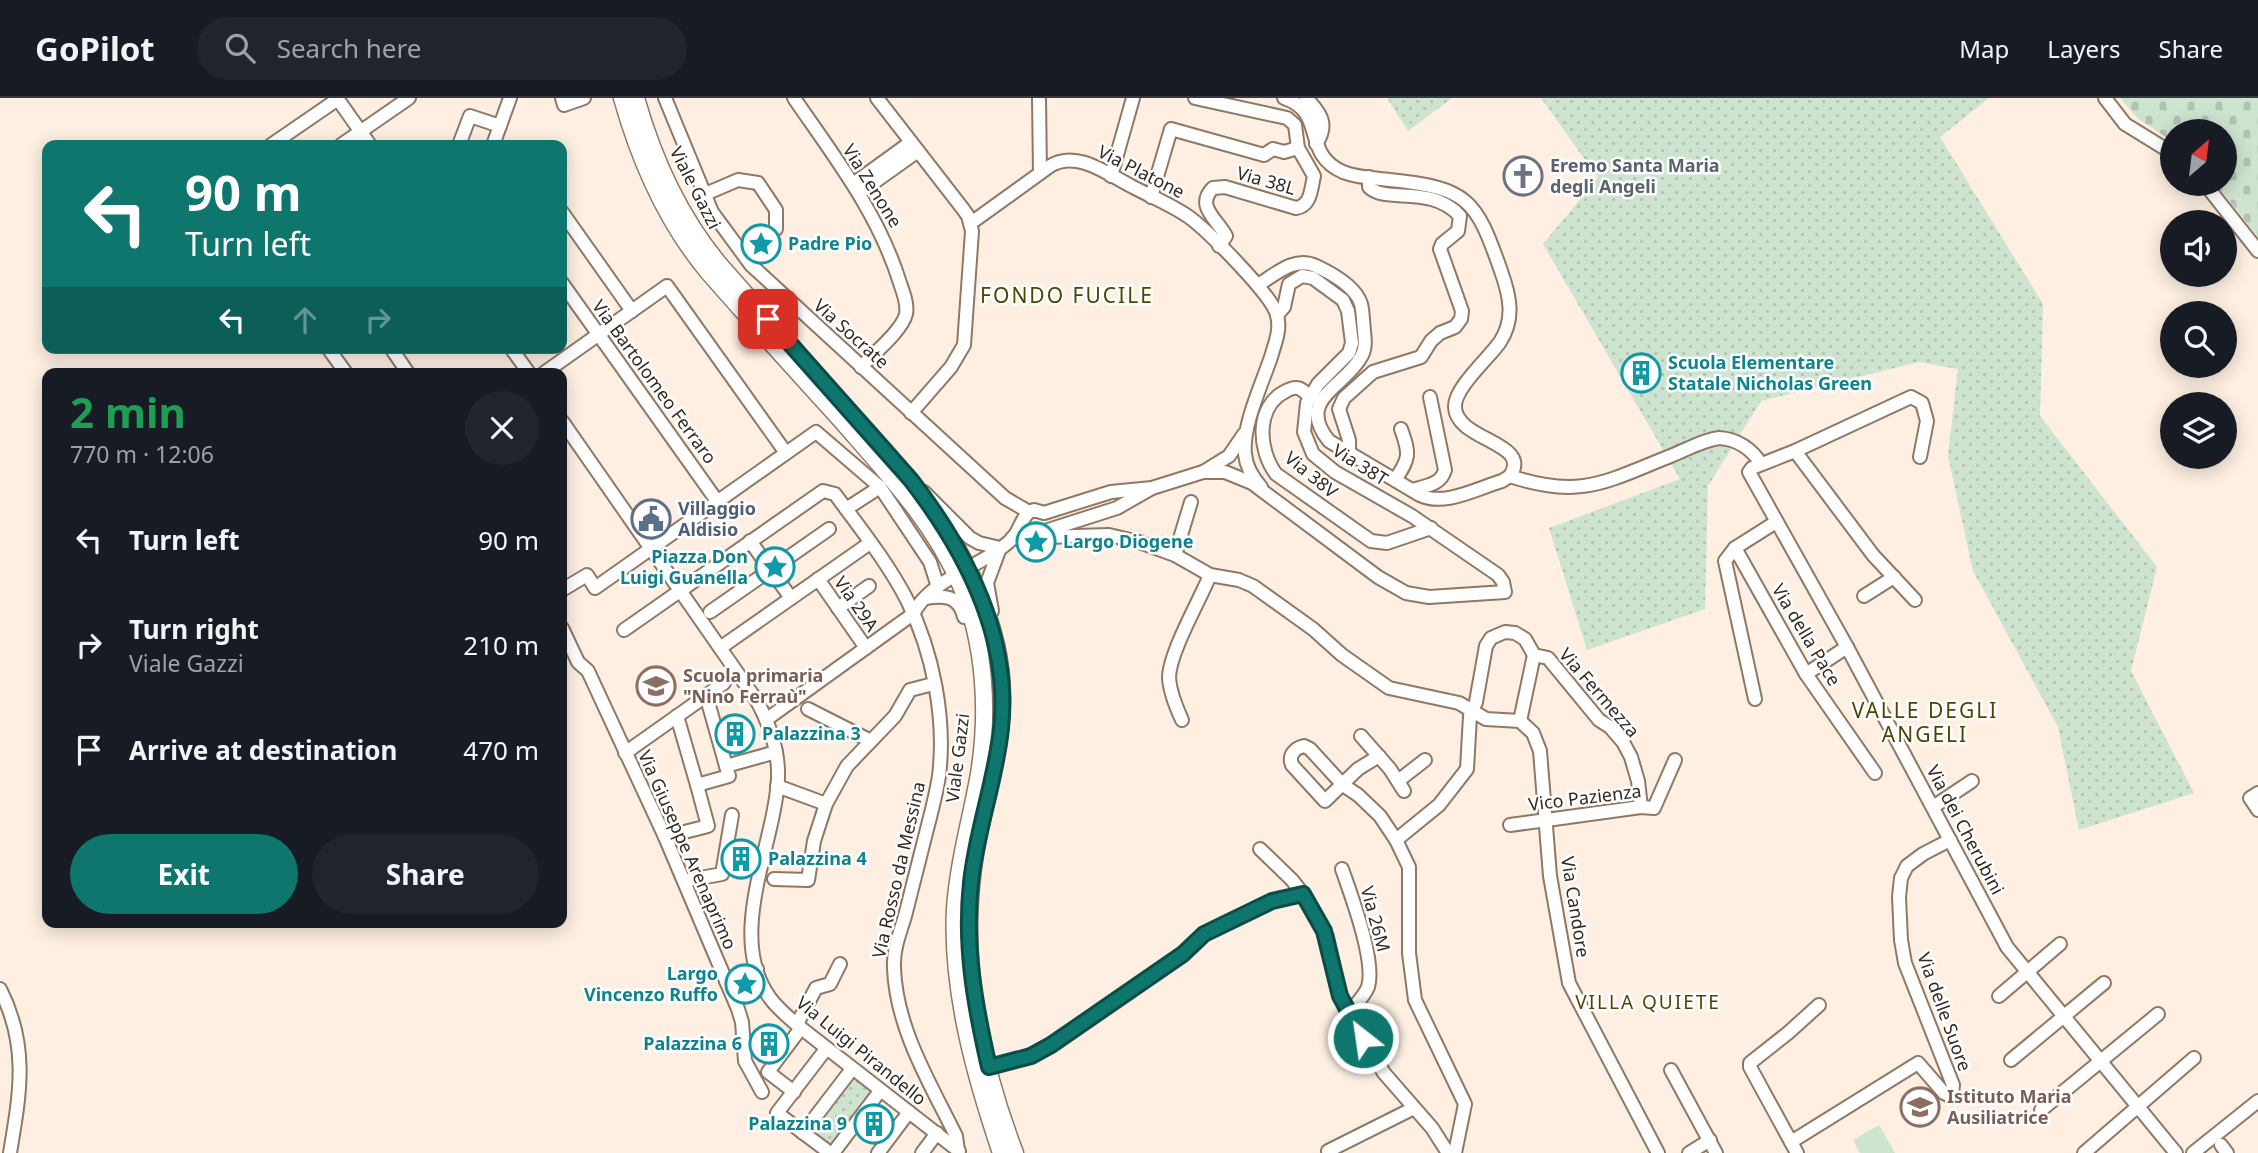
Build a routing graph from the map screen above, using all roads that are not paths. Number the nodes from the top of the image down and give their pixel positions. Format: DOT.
graph roads {
  1 [pos="409,98"];
  2 [pos="510,98"];
  3 [pos="562,98"];
  4 [pos="584,98"];
  5 [pos="622,98"];
  6 [pos="636,98"];
  7 [pos="666,98"];
  8 [pos="794,98"];
  9 [pos="877,98"];
  10 [pos="1039,98"];
  11 [pos="1133,98"];
  12 [pos="1195,98"];
  13 [pos="1284,98"];
  14 [pos="1306,98"];
  15 [pos="2105,98"];
  16 [pos="337,99"];
  17 [pos="500,126"];
  18 [pos="361,132"];
  19 [pos="278,140"];
  20 [pos="349,140"];
  21 [pos="367,140"];
  22 [pos="461,140"];
  23 [pos="495,140"];
  24 [pos="1316,144"];
  25 [pos="915,146"];
  26 [pos="2160,146"];
  27 [pos="1298,148"];
  28 [pos="1040,173"];
  29 [pos="1111,176"];
  30 [pos="1369,177"];
  31 [pos="856,188"];
  32 [pos="704,195"];
  33 [pos="2214,196"];
  34 [pos="1151,197"];
  35 [pos="567,219"];
  36 [pos="971,223"];
  37 [pos="776,229"];
  38 [pos="1219,246"];
  39 [pos="2258,251"];
  40 [pos="1258,285"];
  41 [pos="567,290"];
  42 [pos="632,311"];
  43 [pos="1278,315"];
  44 [pos="598,334"];
  45 [pos="861,367"];
  46 [pos="551,368"];
  47 [pos="1309,396"];
  48 [pos="1430,397"];
  49 [pos="911,413"];
  50 [pos="567,428"];
  51 [pos="1248,428"];
  52 [pos="1401,429"];
  53 [pos="1795,451"];
  54 [pos="786,453"];
  55 [pos="1349,454"];
  56 [pos="1920,457"];
  57 [pos="1761,464"];
  58 [pos="1203,472"];
  59 [pos="1510,476"];
  60 [pos="911,480"];
  61 [pos="1395,480"];
  62 [pos="880,487"];
  63 [pos="1152,488"];
  64 [pos="1412,490"];
  65 [pos="1265,493"];
  66 [pos="718,501"];
  67 [pos="1191,502"];
  68 [pos="846,509"];
  69 [pos="1044,513"];
  70 [pos="1025,519"];
  71 [pos="1776,522"];
  72 [pos="1431,528"];
  73 [pos="829,529"];
  74 [pos="1045,535"];
  75 [pos="1012,538"];
  76 [pos="750,541"];
  77 [pos="870,543"];
  78 [pos="940,546"];
  79 [pos="651,548"];
  80 [pos="1000,548"];
  81 [pos="1735,548"];
  82 [pos="1175,555"];
  83 [pos="770,570"];
  84 [pos="962,572"];
  85 [pos="1210,575"];
  86 [pos="1894,577"];
  87 [pos="818,579"];
  88 [pos="869,586"];
  89 [pos="567,587"];
  90 [pos="939,587"];
  91 [pos="680,590"];
  92 [pos="1864,596"];
  93 [pos="790,598"];
  94 [pos="925,598"];
  95 [pos="1915,600"];
  96 [pos="838,608"];
  97 [pos="710,612"];
  98 [pos="914,614"];
  99 [pos="991,629"];
  100 [pos="624,630"];
  101 [pos="567,639"];
  102 [pos="1847,647"];
  103 [pos="720,648"];
  104 [pos="866,648"];
  105 [pos="1534,655"];
  106 [pos="1806,674"];
  107 [pos="724,682"];
  108 [pos="933,684"];
  109 [pos="706,695"];
  110 [pos="1755,699"];
  111 [pos="808,709"];
  112 [pos="1473,710"];
  113 [pos="677,716"];
  114 [pos="767,719"];
  115 [pos="1182,720"];
  116 [pos="1520,721"];
  117 [pos="1361,736"];
  118 [pos="871,741"];
  119 [pos="776,752"];
  120 [pos="625,753"];
  121 [pos="1378,756"];
  122 [pos="1425,760"];
  123 [pos="1675,760"];
  124 [pos="726,766"];
  125 [pos="1875,773"];
  126 [pos="978,777"];
  127 [pos="1972,782"];
  128 [pos="697,785"];
  129 [pos="1343,785"];
  130 [pos="777,786"];
  131 [pos="2254,796"];
  132 [pos="827,804"];
  133 [pos="1641,807"];
  134 [pos="1933,807"];
  135 [pos="2258,810"];
  136 [pos="732,815"];
  137 [pos="1546,821"];
  138 [pos="1510,825"];
  139 [pos="665,837"];
  140 [pos="1396,840"];
  141 [pos="1950,840"];
  142 [pos="1260,849"];
  143 [pos="1342,869"];
  144 [pos="774,879"];
  145 [pos="684,881"];
  146 [pos="1303,894"];
  147 [pos="2060,944"];
  148 [pos="841,964"];
  149 [pos="757,969"];
  150 [pos="2027,972"];
  151 [pos="726,981"];
  152 [pos="2104,983"];
  153 [pos="0,989"];
  154 [pos="1999,996"];
  155 [pos="1819,1005"];
  156 [pos="1348,1014"];
  157 [pos="2158,1014"];
  158 [pos="2063,1016"];
  159 [pos="799,1026"];
  160 [pos="827,1049"];
  161 [pos="2194,1058"];
  162 [pos="2011,1059"];
  163 [pos="2101,1061"];
  164 [pos="989,1067"];
  165 [pos="852,1069"];
  166 [pos="1671,1070"];
  167 [pos="880,1091"];
  168 [pos="762,1092"];
  169 [pos="794,1092"];
  170 [pos="2258,1101"];
  171 [pos="2138,1107"];
  172 [pos="1414,1108"];
  173 [pos="2041,1110"];
  174 [pos="909,1112"];
  175 [pos="803,1133"];
  176 [pos="937,1133"];
  177 [pos="1710,1140"];
  178 [pos="1794,1148"];
  179 [pos="1328,1151"];
  180 [pos="959,1152"];
  181 [pos="10,1153"];
  182 [pos="832,1153"];
  183 [pos="878,1153"];
  184 [pos="922,1153"];
  185 [pos="1001,1153"];
  186 [pos="1015,1153"];
  187 [pos="1448,1153"];
  188 [pos="1455,1153"];
  189 [pos="1658,1153"];
  190 [pos="1689,1153"];
  191 [pos="1716,1153"];
  192 [pos="2084,1153"];
  193 [pos="2176,1153"];
  194 [pos="2193,1153"];
  1 -- 18 [label="street"];
  2 -- 17 [label="street"];
  3 -- 4 [label="street"];
  5 -- 78 [label="main road, Viale Gazzi"];
  6 -- 60 [label="main road, Viale Gazzi"];
  7 -- 32 [label="street, Via Socrate"];
  8 -- 31 [label="street, Via Zenone"];
  9 -- 25 [label="street"];
  10 -- 28 [label="street"];
  11 -- 29 [label="street"];
  12 -- 27 [label="street"];
  13 -- 24 [label="street"];
  14 -- 24 [label="street"];
  15 -- 26 [label="street"];
  16 -- 18 [label="street"];
  16 -- 19 [label="street"];
  17 -- 22 [label="street"];
  17 -- 23 [label="street"];
  18 -- 20 [label="street"];
  18 -- 21 [label="street"];
  24 -- 30 [label="street"];
  25 -- 31 [label="street"];
  25 -- 36 [label="street"];
  27 -- 34 [label="street"];
  27 -- 38 [label="street, Via 38L"];
  28 -- 29 [label="street, Via Platone"];
  28 -- 36 [label="street, Via Platone"];
  29 -- 34 [label="street, Via Platone"];
  30 -- 55 [label="street"];
  30 -- 59 [label="street"];
  31 -- 45 [label="street, Via Zenone"];
  32 -- 37 [label="street"];
  32 -- 45 [label="street, Via Socrate"];
  33 -- 39 [label="street"];
  34 -- 38 [label="street, Via Platone"];
  35 -- 42 [label="street"];
  36 -- 49 [label="street"];
  38 -- 40 [label="street, Via Platone"];
  40 -- 43 [label="street, Via Platone"];
  40 -- 55 [label="street"];
  41 -- 44 [label="street, Via Bartolomeo Ferraro"];
  42 -- 44 [label="street"];
  42 -- 54 [label="street"];
  43 -- 47 [label="street"];
  43 -- 51 [label="street"];
  44 -- 46 [label="street"];
  44 -- 66 [label="street, Via Bartolomeo Ferraro"];
  45 -- 49 [label="street, Via Socrate"];
  47 -- 72 [label="street, Via 38T"];
  47 -- 72 [label="street, Via 38V"];
  48 -- 64 [label="street"];
  49 -- 70 [label="street, Via Socrate"];
  50 -- 79 [label="street, Via Luigi Pirandello"];
  51 -- 58 [label="street"];
  51 -- 65 [label="street"];
  52 -- 61 [label="street"];
  53 -- 56 [label="street"];
  53 -- 57 [label="street"];
  53 -- 86 [label="street"];
  54 -- 62 [label="street"];
  54 -- 66 [label="street"];
  55 -- 61 [label="street"];
  57 -- 59 [label="street"];
  57 -- 71 [label="street, Via dei Cherubini"];
  58 -- 63 [label="street"];
  58 -- 65 [label="street"];
  59 -- 64 [label="street"];
  60 -- 80 [label="street"];
  60 -- 84 [label="main road, Viale Gazzi"];
  61 -- 64 [label="street"];
  62 -- 68 [label="street"];
  62 -- 90 [label="street"];
  63 -- 69 [label="street"];
  63 -- 74 [label="street"];
  65 -- 72 [label="street, Via 38T"];
  66 -- 79 [label="street"];
  67 -- 82 [label="street"];
  68 -- 76 [label="street, Via Rosso da Messina"];
  68 -- 77 [label="street, Via Rosso da Messina"];
  69 -- 70 [label="street"];
  69 -- 74 [label="street"];
  70 -- 74 [label="street"];
  70 -- 75 [label="street"];
  71 -- 81 [label="street"];
  71 -- 102 [label="street, Via dei Cherubini"];
  73 -- 83 [label="street"];
  74 -- 75 [label="street"];
  74 -- 82 [label="street"];
  75 -- 80 [label="street"];
  76 -- 83 [label="street"];
  76 -- 91 [label="street"];
  77 -- 87 [label="street"];
  77 -- 98 [label="street, Via Rosso da Messina"];
  78 -- 84 [label="main road, Viale Gazzi"];
  78 -- 90 [label="street"];
  79 -- 89 [label="street"];
  79 -- 91 [label="street, Via Luigi Pirandello"];
  80 -- 84 [label="street"];
  80 -- 99 [label="street"];
  81 -- 106 [label="street, Via della Pace"];
  81 -- 110 [label="street"];
  82 -- 85 [label="street"];
  83 -- 93 [label="street"];
  83 -- 97 [label="street"];
  84 -- 90 [label="street"];
  84 -- 99 [label="main road, Viale Gazzi"];
  84 -- 126 [label="main road, Viale Gazzi"];
  85 -- 112 [label="street"];
  85 -- 115 [label="street"];
  86 -- 92 [label="street"];
  86 -- 95 [label="street"];
  87 -- 93 [label="street"];
  87 -- 96 [label="street, Via 29A"];
  88 -- 96 [label="street"];
  90 -- 94 [label="street"];
  91 -- 100 [label="street"];
  91 -- 103 [label="street, Via Luigi Pirandello"];
  93 -- 103 [label="street"];
  94 -- 98 [label="street"];
  94 -- 126 [label="street"];
  96 -- 104 [label="street, Via 29A"];
  98 -- 104 [label="street"];
  98 -- 108 [label="street, Via Rosso da Messina"];
  99 -- 164 [label="main road, Viale Gazzi"];
  101 -- 120 [label="street, Via Giuseppe Arenaprimo"];
  102 -- 106 [label="street"];
  102 -- 134 [label="street, Via dei Cherubini"];
  103 -- 114 [label="street, Via Luigi Pirandello"];
  104 -- 114 [label="street"];
  105 -- 112 [label="street, Via Fermezza"];
  105 -- 116 [label="street"];
  105 -- 133 [label="street, Via Fermezza"];
  106 -- 125 [label="street, Via della Pace"];
  107 -- 109 [label="street"];
  108 -- 118 [label="street"];
  108 -- 180 [label="street, Via Rosso da Messina"];
  109 -- 113 [label="street"];
  109 -- 124 [label="street"];
  111 -- 118 [label="street"];
  112 -- 116 [label="street"];
  112 -- 140 [label="street"];
  113 -- 120 [label="street"];
  113 -- 128 [label="street"];
  114 -- 119 [label="street, Via Luigi Pirandello"];
  116 -- 137 [label="street, Via Candore"];
  117 -- 121 [label="street"];
  118 -- 132 [label="street"];
  119 -- 124 [label="street"];
  119 -- 130 [label="street, Via Luigi Pirandello"];
  120 -- 139 [label="street, Via Giuseppe Arenaprimo"];
  121 -- 122 [label="street"];
  121 -- 129 [label="street"];
  123 -- 133 [label="street, Vico Pazienza"];
  124 -- 128 [label="street"];
  126 -- 185 [label="main road, Viale Gazzi"];
  127 -- 134 [label="street"];
  128 -- 139 [label="street"];
  129 -- 129 [label="street"];
  129 -- 140 [label="street"];
  130 -- 132 [label="street"];
  130 -- 149 [label="street, Via Luigi Pirandello"];
  131 -- 135 [label="street"];
  132 -- 144 [label="street"];
  133 -- 137 [label="street, Vico Pazienza"];
  134 -- 141 [label="street, Via dei Cherubini"];
  136 -- 145 [label="street"];
  137 -- 138 [label="street, Vico Pazienza"];
  137 -- 189 [label="street, Via Candore"];
  139 -- 145 [label="street, Via Giuseppe Arenaprimo"];
  140 -- 188 [label="street"];
  141 -- 150 [label="street, Via dei Cherubini"];
  141 -- 178 [label="street, Via delle Suore"];
  142 -- 146 [label="street"];
  143 -- 156 [label="street, Via 26M"];
  145 -- 151 [label="street, Via Giuseppe Arenaprimo"];
  146 -- 156 [label="street"];
  146 -- 164 [label="street"];
  147 -- 150 [label="street"];
  148 -- 159 [label="street"];
  149 -- 151 [label="street"];
  149 -- 159 [label="street, Via Luigi Pirandello"];
  150 -- 154 [label="street"];
  150 -- 158 [label="street, Via dei Cherubini"];
  151 -- 168 [label="street, Via Giuseppe Arenaprimo"];
  152 -- 158 [label="street"];
  153 -- 181 [label="street"];
  155 -- 178 [label="street"];
  156 -- 172 [label="street"];
  157 -- 163 [label="street"];
  158 -- 162 [label="street"];
  158 -- 163 [label="street, Via dei Cherubini"];
  159 -- 160 [label="street, Via Luigi Pirandello"];
  159 -- 169 [label="street"];
  160 -- 165 [label="street, Via Luigi Pirandello"];
  160 -- 169 [label="street"];
  161 -- 171 [label="street"];
  163 -- 171 [label="street, Via dei Cherubini"];
  163 -- 173 [label="street"];
  164 -- 186 [label="main road, Viale Gazzi"];
  165 -- 167 [label="street, Via Luigi Pirandello"];
  165 -- 175 [label="street"];
  166 -- 177 [label="street"];
  167 -- 174 [label="street, Via Luigi Pirandello"];
  167 -- 182 [label="street"];
  169 -- 175 [label="street"];
  170 -- 194 [label="street"];
  171 -- 192 [label="street"];
  171 -- 193 [label="street, Via dei Cherubini"];
  172 -- 179 [label="street"];
  172 -- 187 [label="street"];
  174 -- 176 [label="street, Via Luigi Pirandello"];
  174 -- 183 [label="street"];
  175 -- 182 [label="street"];
  176 -- 180 [label="street, Via Luigi Pirandello"];
  176 -- 184 [label="street"];
  177 -- 190 [label="street"];
  177 -- 191 [label="street"];
}
